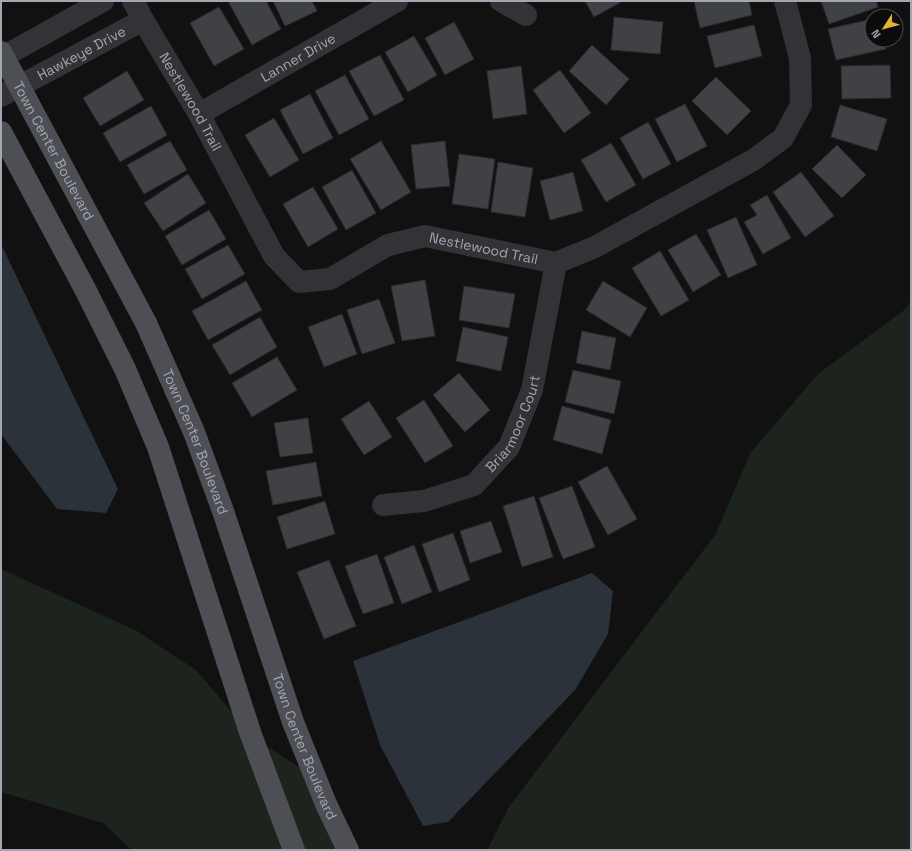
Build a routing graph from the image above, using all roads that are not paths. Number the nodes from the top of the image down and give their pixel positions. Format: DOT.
graph roads {
  1 [pos="103,1"];
  2 [pos="133,1"];
  3 [pos="397,1"];
  4 [pos="501,1"];
  5 [pos="785,1"];
  6 [pos="526,15"];
  7 [pos="143,20"];
  8 [pos="2,56"];
  9 [pos="10,90"];
  10 [pos="199,114"];
  11 [pos="1,132"];
  12 [pos="556,263"];
  13 [pos="383,505"];
  14 [pos="294,850"];
  15 [pos="348,850"];
  1 -- 8 [label="street"];
  2 -- 7 [label="street, Nestlewood Trail"];
  3 -- 10 [label="street, Lanner Drive"];
  4 -- 6 [label="street"];
  5 -- 12 [label="street, Nestlewood Trail"];
  7 -- 9 [label="street, Hawkeye Drive"];
  7 -- 10 [label="street, Nestlewood Trail"];
  8 -- 9 [label="main road, Town Center Boulevard"];
  9 -- 15 [label="main road, Town Center Boulevard"];
  10 -- 12 [label="street, Nestlewood Trail"];
  11 -- 14 [label="main road"];
  12 -- 13 [label="street, Briarmoor Court"];
}
